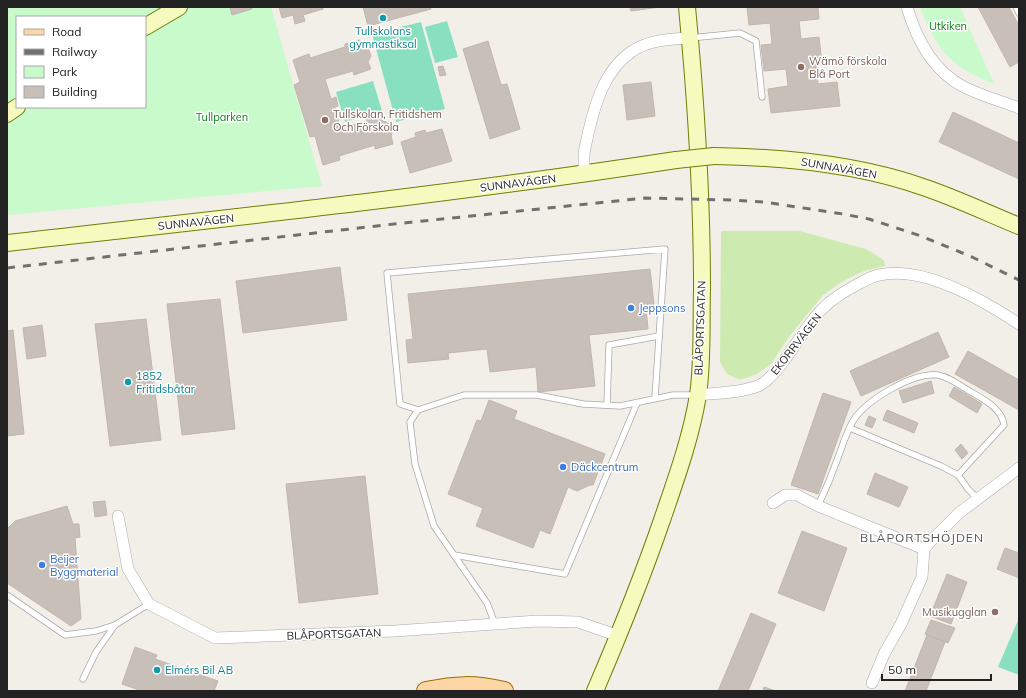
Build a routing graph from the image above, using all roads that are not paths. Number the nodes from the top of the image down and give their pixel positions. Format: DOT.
graph roads {
  1 [pos="179,7"];
  2 [pos="687,7"];
  3 [pos="907,7"];
  4 [pos="1016,7"];
  5 [pos="1019,13"];
  6 [pos="146,26"];
  7 [pos="690,38"];
  8 [pos="762,97"];
  9 [pos="16,108"];
  10 [pos="1019,108"];
  11 [pos="7,114"];
  12 [pos="584,174"];
  13 [pos="1019,226"];
  14 [pos="7,242"];
  15 [pos="1019,324"];
  16 [pos="659,336"];
  17 [pos="698,395"];
  18 [pos="655,398"];
  19 [pos="637,402"];
  20 [pos="607,405"];
  21 [pos="418,410"];
  22 [pos="850,428"];
  23 [pos="1019,468"];
  24 [pos="958,475"];
  25 [pos="978,499"];
  26 [pos="773,502"];
  27 [pos="818,506"];
  28 [pos="118,516"];
  29 [pos="924,549"];
  30 [pos="454,555"];
  31 [pos="7,595"];
  32 [pos="149,604"];
  33 [pos="495,624"];
  34 [pos="115,625"];
  35 [pos="619,636"];
  36 [pos="83,679"];
  37 [pos="872,683"];
  38 [pos="426,691"];
  39 [pos="504,691"];
  40 [pos="595,691"];
  1 -- 6 [label="main road"];
  2 -- 7 [label="main road, BLÅPORTSGATAN"];
  3 -- 10 [label="street"];
  4 -- 5 [label="lane"];
  7 -- 8 [label="lane"];
  7 -- 12 [label="street"];
  7 -- 17 [label="main road, BLÅPORTSGATAN"];
  9 -- 11 [label="main road"];
  12 -- 13 [label="main road, SUNNAVÄGEN, bridge"];
  12 -- 14 [label="main road, SUNNAVÄGEN"];
  15 -- 17 [label="street, EKORRVÄGEN"];
  16 -- 18 [label="lane"];
  16 -- 20 [label="lane"];
  16 -- 21 [label="lane"];
  17 -- 18 [label="lane"];
  17 -- 35 [label="main road, BLÅPORTSGATAN"];
  18 -- 19 [label="lane"];
  19 -- 20 [label="lane"];
  19 -- 30 [label="lane"];
  20 -- 21 [label="lane"];
  21 -- 30 [label="lane"];
  22 -- 24 [label="lane"];
  22 -- 24 [label="lane"];
  22 -- 27 [label="lane"];
  23 -- 25 [label="street"];
  24 -- 25 [label="lane"];
  25 -- 29 [label="street"];
  26 -- 27 [label="street"];
  27 -- 29 [label="street"];
  28 -- 32 [label="street"];
  29 -- 37 [label="street"];
  30 -- 33 [label="lane"];
  31 -- 34 [label="lane"];
  32 -- 33 [label="street, BLÅPORTSGATAN"];
  32 -- 34 [label="lane"];
  33 -- 35 [label="street, BLÅPORTSGATAN"];
  34 -- 36 [label="lane"];
  35 -- 40 [label="main road, BLÅPORTSGATAN"];
  38 -- 39 [label="main road"];
}
